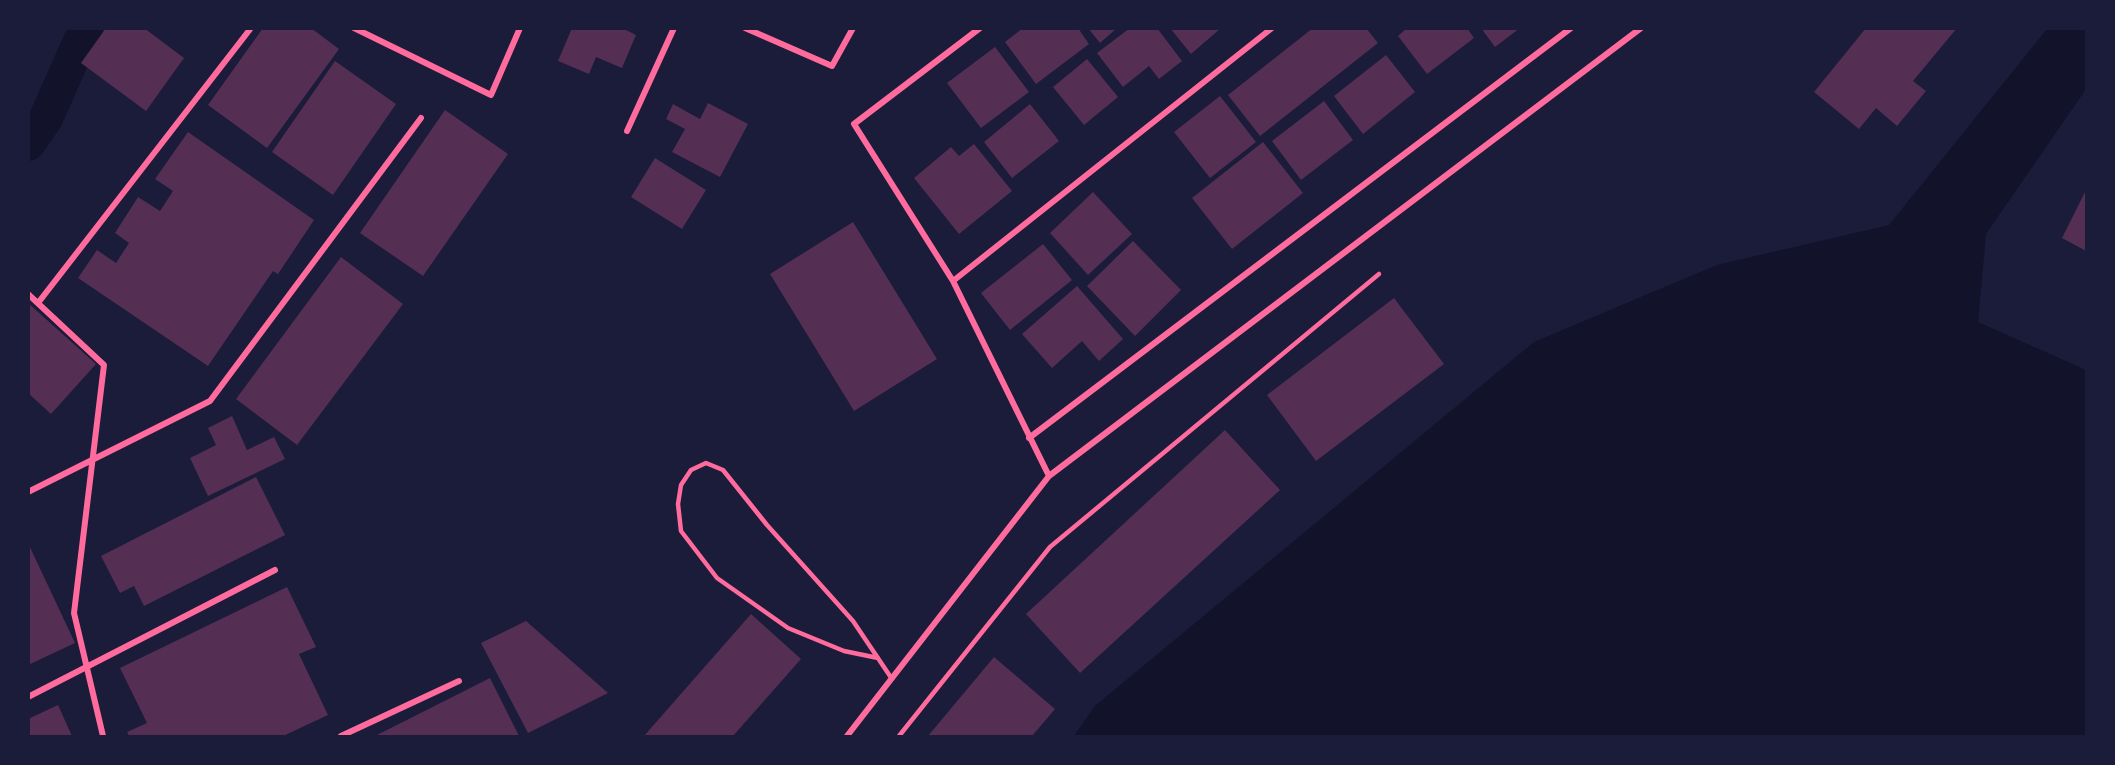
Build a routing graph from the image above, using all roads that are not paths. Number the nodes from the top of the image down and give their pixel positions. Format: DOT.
graph roads {
  1 [pos="251,28"];
  2 [pos="354,28"];
  3 [pos="520,28"];
  4 [pos="674,28"];
  5 [pos="745,28"];
  6 [pos="853,28"];
  7 [pos="980,28"];
  8 [pos="1272,28"];
  9 [pos="1571,28"];
  10 [pos="1641,28"];
  11 [pos="422,118"];
  12 [pos="627,131"];
  13 [pos="1379,274"];
  14 [pos="953,281"];
  15 [pos="28,294"];
  16 [pos="38,303"];
  17 [pos="1029,438"];
  18 [pos="92,460"];
  19 [pos="1049,476"];
  20 [pos="28,492"];
  21 [pos="275,570"];
  22 [pos="878,658"];
  23 [pos="87,668"];
  24 [pos="892,679"];
  25 [pos="459,681"];
  26 [pos="28,697"];
  27 [pos="103,736"];
  28 [pos="341,736"];
  29 [pos="847,736"];
  30 [pos="898,736"];
  1 -- 16 [label="street"];
  2 -- 3 [label="street"];
  4 -- 12 [label="street"];
  5 -- 6 [label="street"];
  7 -- 14 [label="street"];
  8 -- 14 [label="street"];
  9 -- 17 [label="street"];
  10 -- 19 [label="street"];
  11 -- 18 [label="street"];
  13 -- 30 [label="lane"];
  14 -- 17 [label="street"];
  15 -- 16 [label="street"];
  16 -- 18 [label="street"];
  17 -- 19 [label="street"];
  18 -- 20 [label="street"];
  18 -- 23 [label="street"];
  19 -- 24 [label="street"];
  21 -- 23 [label="street"];
  22 -- 22 [label="lane"];
  22 -- 24 [label="lane"];
  23 -- 26 [label="street"];
  23 -- 27 [label="street"];
  24 -- 29 [label="street"];
  25 -- 28 [label="street"];
}
